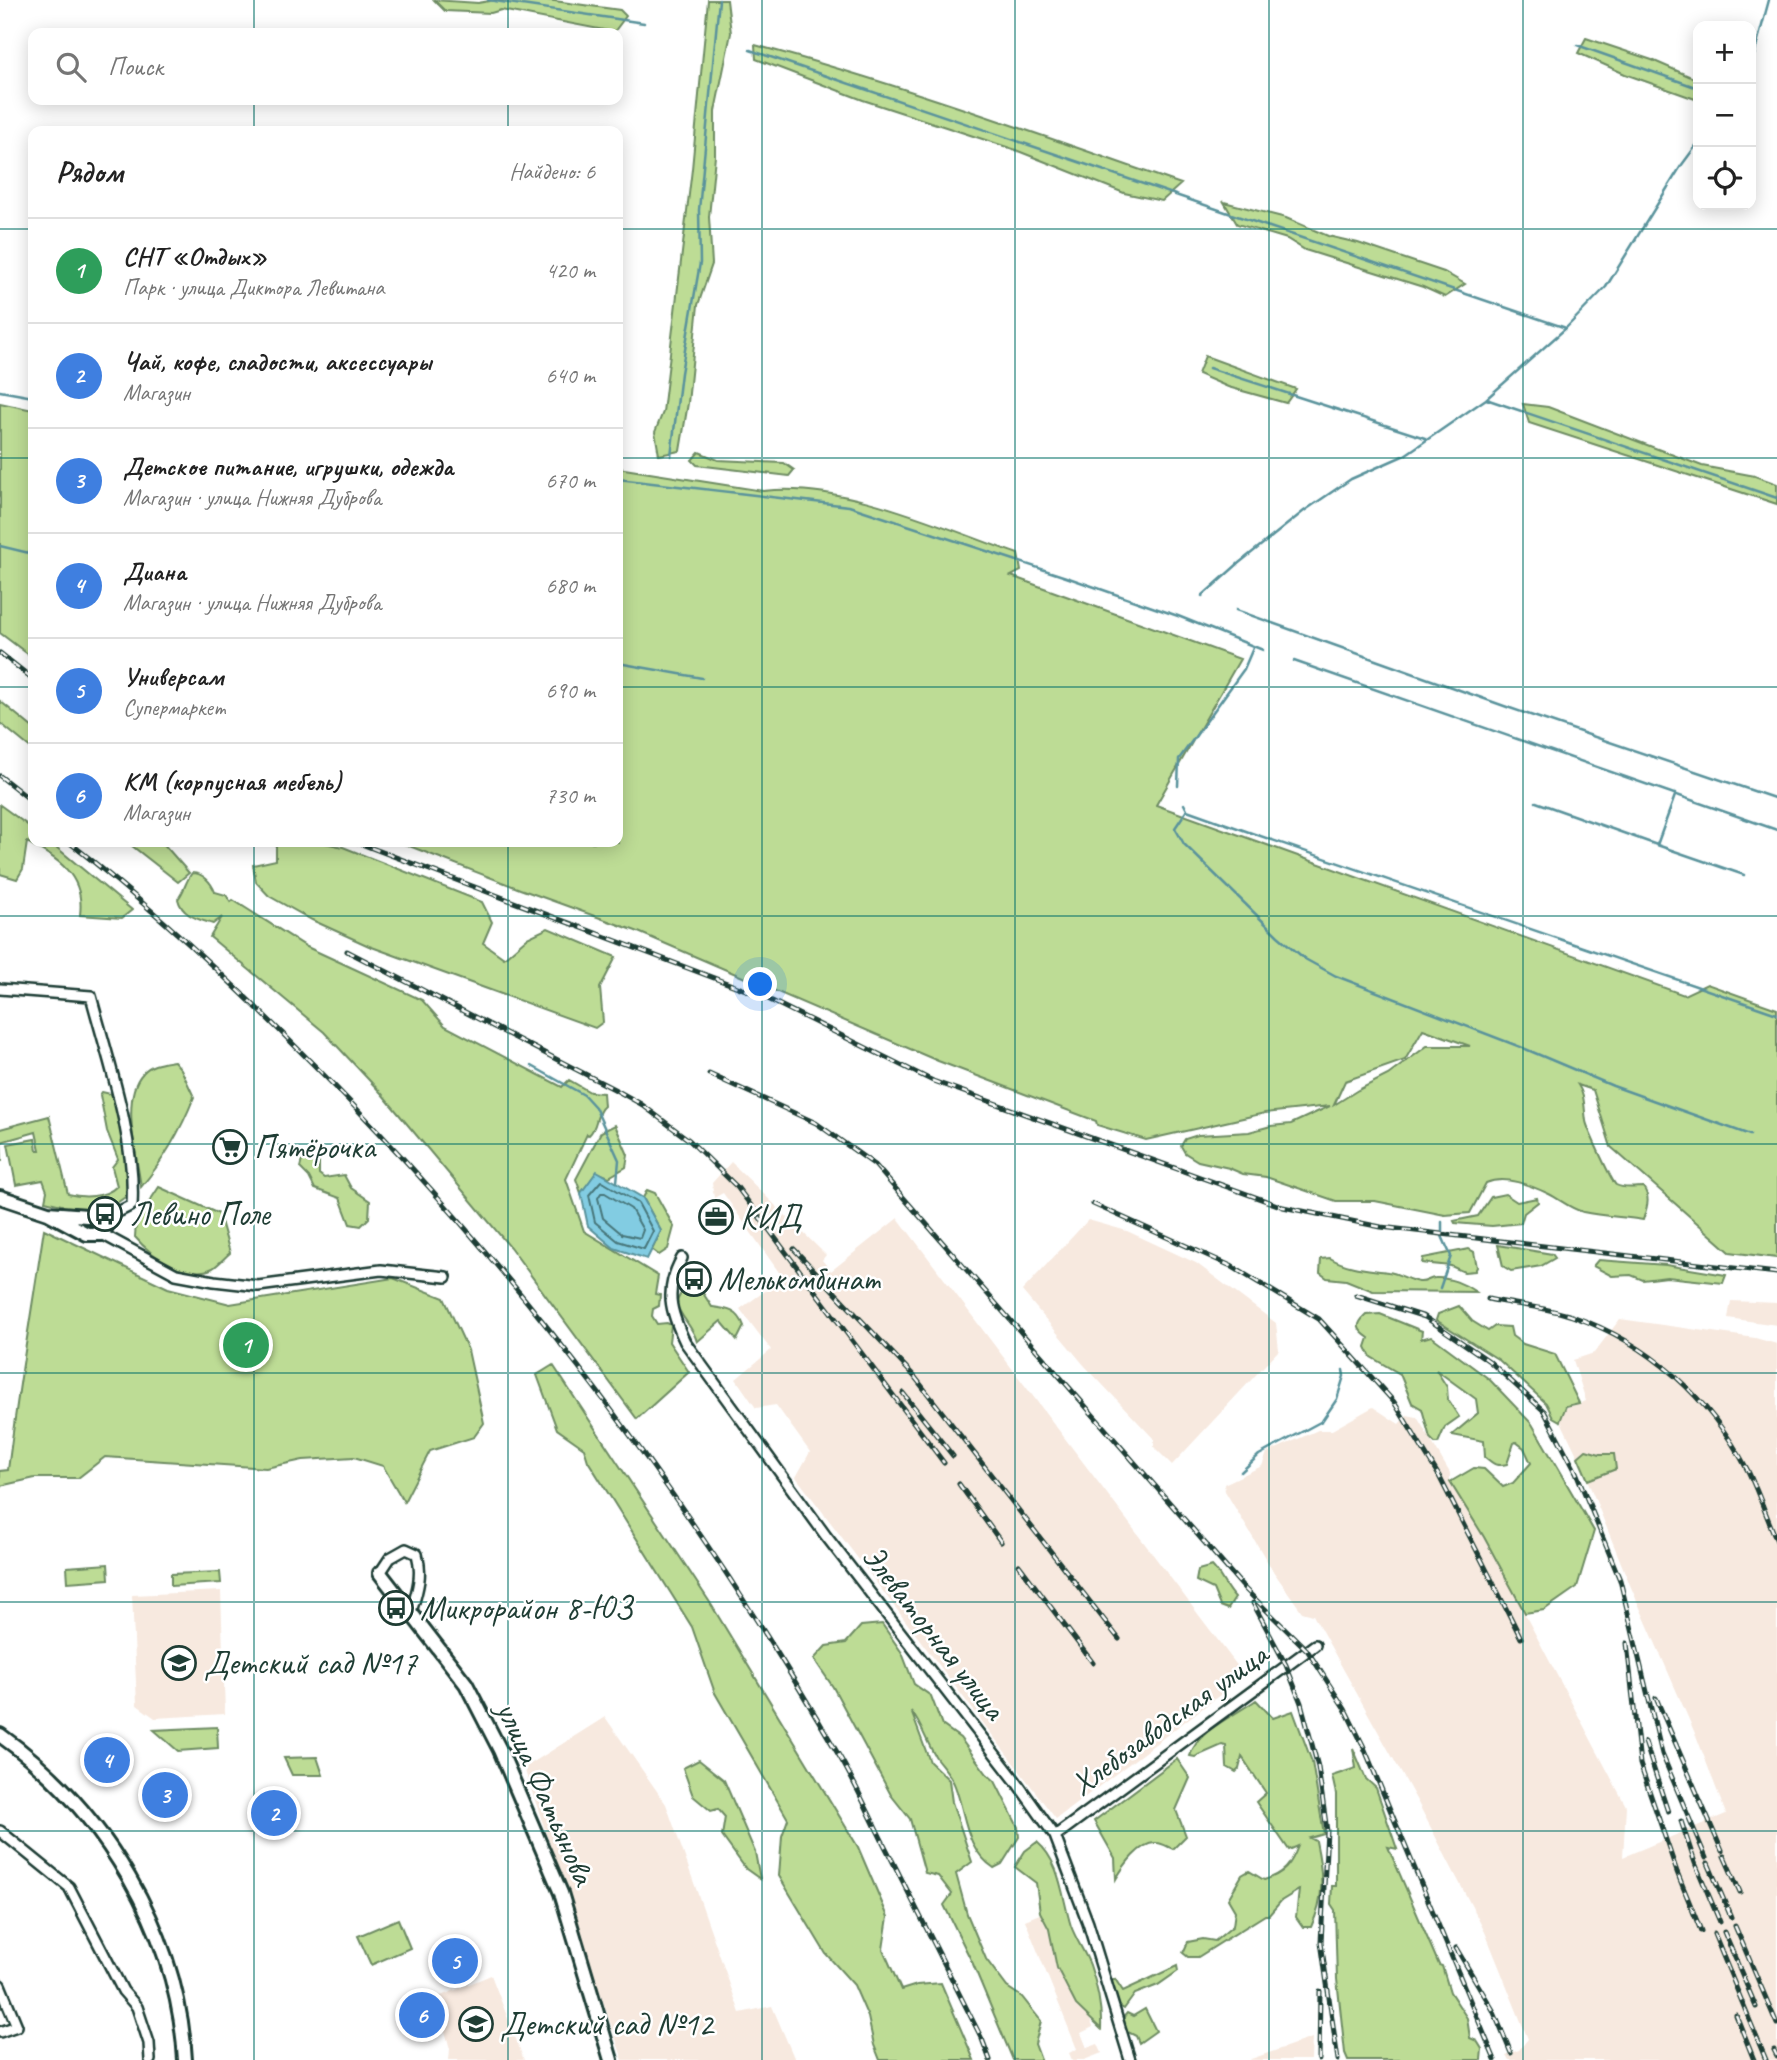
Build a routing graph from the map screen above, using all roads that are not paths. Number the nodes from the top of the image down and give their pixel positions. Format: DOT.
graph roads {
  1 [pos="0,989"];
  2 [pos="0,1197"];
  3 [pos="48,1213"];
  4 [pos="104,1219"];
  5 [pos="102,1234"];
  6 [pos="682,1258"];
  7 [pos="446,1277"];
  8 [pos="380,1573"];
  9 [pos="411,1612"];
  10 [pos="1315,1645"];
  11 [pos="0,1735"];
  12 [pos="0,1830"];
  13 [pos="1055,1836"];
  14 [pos="0,1984"];
  15 [pos="0,2032"];
  16 [pos="150,2060"];
  17 [pos="185,2060"];
  18 [pos="611,2060"];
  19 [pos="1130,2060"];
  1 -- 4 [label="street"];
  2 -- 3 [label="street"];
  3 -- 4 [label="street"];
  3 -- 5 [label="street"];
  4 -- 5 [label="street"];
  5 -- 7 [label="street"];
  6 -- 13 [label="street, Элеваторная улица"];
  8 -- 9 [label="street, улица Фатьянова"];
  8 -- 9 [label="street"];
  9 -- 18 [label="street, улица Фатьянова"];
  10 -- 13 [label="street, Хлебозаводская улица"];
  11 -- 17 [label="street"];
  12 -- 16 [label="street"];
  13 -- 19 [label="street, Элеваторная улица"];
  14 -- 15 [label="street"];
}
